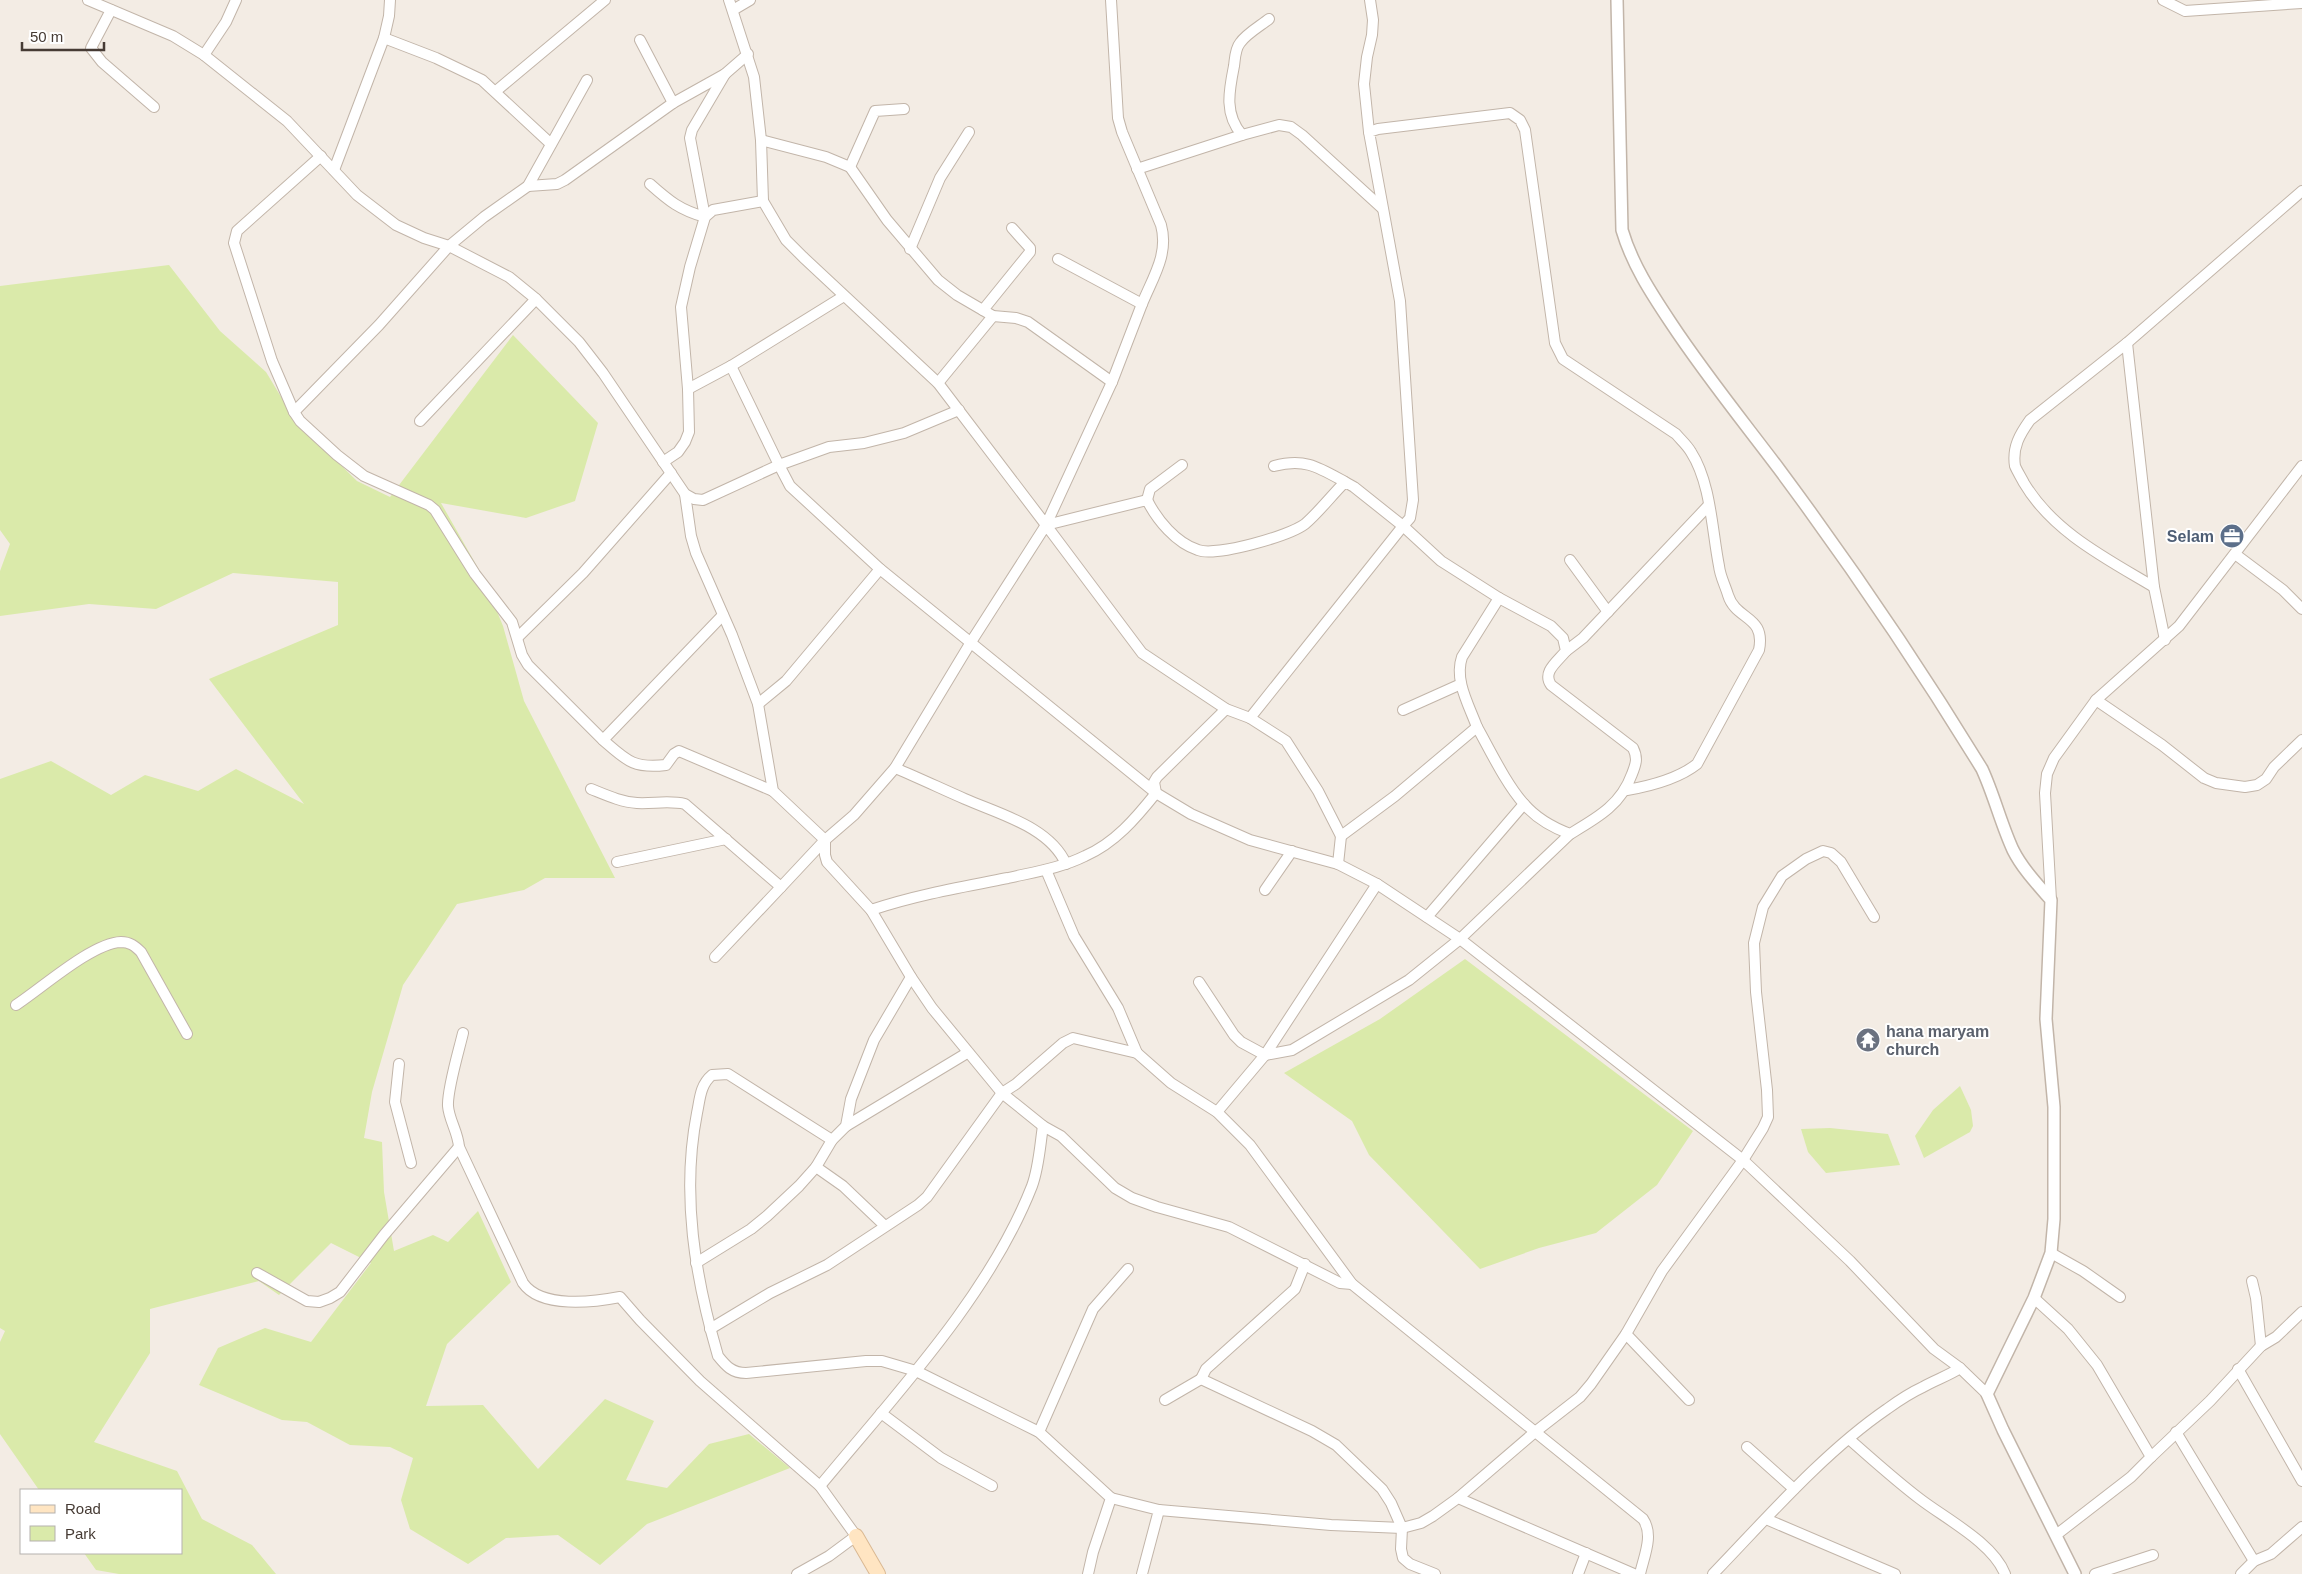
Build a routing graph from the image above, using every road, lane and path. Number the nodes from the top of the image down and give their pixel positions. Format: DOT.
graph roads {
  1 [pos="88,0"];
  2 [pos="236,0"];
  3 [pos="390,0"];
  4 [pos="605,0"];
  5 [pos="729,0"];
  6 [pos="750,0"];
  7 [pos="1111,0"];
  8 [pos="1370,0"];
  9 [pos="1617,0"];
  10 [pos="2163,0"];
  11 [pos="2302,3"];
  12 [pos="111,10"];
  13 [pos="733,10"];
  14 [pos="1269,19"];
  15 [pos="384,38"];
  16 [pos="640,40"];
  17 [pos="748,54"];
  18 [pos="204,55"];
  19 [pos="726,74"];
  20 [pos="587,80"];
  21 [pos="496,91"];
  22 [pos="674,103"];
  23 [pos="154,108"];
  24 [pos="904,109"];
  25 [pos="969,132"];
  26 [pos="1369,132"];
  27 [pos="1242,135"];
  28 [pos="761,140"];
  29 [pos="551,144"];
  30 [pos="321,156"];
  31 [pos="850,167"];
  32 [pos="1137,169"];
  33 [pos="334,170"];
  34 [pos="650,184"];
  35 [pos="528,186"];
  36 [pos="2302,190"];
  37 [pos="763,201"];
  38 [pos="1382,208"];
  39 [pos="705,217"];
  40 [pos="1012,228"];
  41 [pos="449,246"];
  42 [pos="910,249"];
  43 [pos="1058,259"];
  44 [pos="844,296"];
  45 [pos="536,299"];
  46 [pos="1142,304"];
  47 [pos="982,310"];
  48 [pos="993,316"];
  49 [pos="2126,343"];
  50 [pos="731,366"];
  51 [pos="1112,382"];
  52 [pos="938,383"];
  53 [pos="688,389"];
  54 [pos="958,410"];
  55 [pos="294,412"];
  56 [pos="420,421"];
  57 [pos="663,462"];
  58 [pos="1182,465"];
  59 [pos="779,466"];
  60 [pos="1274,466"];
  61 [pos="2302,466"];
  62 [pos="671,473"];
  63 [pos="1344,482"];
  64 [pos="685,494"];
  65 [pos="1147,500"];
  66 [pos="1708,506"];
  67 [pos="1046,525"];
  68 [pos="1403,526"];
  69 [pos="2236,554"];
  70 [pos="1570,560"];
  71 [pos="880,569"];
  72 [pos="2154,587"];
  73 [pos="1499,598"];
  74 [pos="2302,609"];
  75 [pos="1608,612"];
  76 [pos="723,615"];
  77 [pos="518,637"];
  78 [pos="2165,640"];
  79 [pos="971,642"];
  80 [pos="1566,651"];
  81 [pos="1461,684"];
  82 [pos="2096,700"];
  83 [pos="758,704"];
  84 [pos="1226,708"];
  85 [pos="1403,710"];
  86 [pos="1250,718"];
  87 [pos="1477,727"];
  88 [pos="603,740"];
  89 [pos="2302,740"];
  90 [pos="895,768"];
  91 [pos="592,789"];
  92 [pos="1626,790"];
  93 [pos="773,791"];
  94 [pos="1156,793"];
  95 [pos="1524,804"];
  96 [pos="1570,834"];
  97 [pos="1341,836"];
  98 [pos="726,839"];
  99 [pos="825,840"];
  100 [pos="1292,851"];
  101 [pos="617,862"];
  102 [pos="1066,864"];
  103 [pos="1338,864"];
  104 [pos="1046,870"];
  105 [pos="1377,884"];
  106 [pos="781,887"];
  107 [pos="1265,890"];
  108 [pos="2051,900"];
  109 [pos="871,910"];
  110 [pos="1427,917"];
  111 [pos="1874,917"];
  112 [pos="1460,939"];
  113 [pos="715,957"];
  114 [pos="911,977"];
  115 [pos="1199,982"];
  116 [pos="16,1005"];
  117 [pos="463,1033"];
  118 [pos="186,1034"];
  119 [pos="967,1053"];
  120 [pos="1137,1053"];
  121 [pos="1265,1055"];
  122 [pos="398,1064"];
  123 [pos="1002,1093"];
  124 [pos="1217,1112"];
  125 [pos="846,1126"];
  126 [pos="1043,1126"];
  127 [pos="832,1140"];
  128 [pos="459,1147"];
  129 [pos="1743,1160"];
  130 [pos="411,1163"];
  131 [pos="816,1167"];
  132 [pos="885,1226"];
  133 [pos="2051,1253"];
  134 [pos="696,1264"];
  135 [pos="1305,1264"];
  136 [pos="1128,1269"];
  137 [pos="256,1273"];
  138 [pos="2252,1281"];
  139 [pos="1352,1284"];
  140 [pos="2120,1297"];
  141 [pos="2034,1298"];
  142 [pos="2302,1312"];
  143 [pos="710,1329"];
  144 [pos="1626,1334"];
  145 [pos="2261,1346"];
  146 [pos="1960,1368"];
  147 [pos="2238,1369"];
  148 [pos="916,1370"];
  149 [pos="1201,1379"];
  150 [pos="1987,1394"];
  151 [pos="1165,1400"];
  152 [pos="1690,1400"];
  153 [pos="881,1413"];
  154 [pos="1039,1432"];
  155 [pos="1535,1432"];
  156 [pos="2176,1432"];
  157 [pos="1849,1439"];
  158 [pos="1747,1447"];
  159 [pos="2150,1457"];
  160 [pos="2302,1481"];
  161 [pos="820,1486"];
  162 [pos="992,1486"];
  163 [pos="1794,1489"];
  164 [pos="1111,1498"];
  165 [pos="1458,1498"];
  166 [pos="1159,1510"];
  167 [pos="1766,1519"];
  168 [pos="2302,1527"];
  169 [pos="1402,1528"];
  170 [pos="2056,1535"];
  171 [pos="856,1536"];
  172 [pos="1586,1553"];
  173 [pos="2153,1555"];
  174 [pos="2254,1561"];
  175 [pos="797,1574"];
  176 [pos="878,1574"];
  177 [pos="1088,1574"];
  178 [pos="1142,1574"];
  179 [pos="1435,1574"];
  180 [pos="1578,1574"];
  181 [pos="1634,1574"];
  182 [pos="1640,1574"];
  183 [pos="1713,1574"];
  184 [pos="1895,1574"];
  185 [pos="2005,1574"];
  186 [pos="2075,1574"];
  187 [pos="2095,1574"];
  188 [pos="2241,1574"];
  1 -- 12 [label="street"];
  2 -- 18 [label="street"];
  3 -- 15 [label="street"];
  4 -- 21 [label="street"];
  5 -- 13 [label="street"];
  6 -- 13 [label="street"];
  7 -- 32 [label="street"];
  8 -- 26 [label="street"];
  9 -- 108 [label="street"];
  10 -- 11 [label="street"];
  12 -- 18 [label="street"];
  12 -- 23 [label="street"];
  13 -- 17 [label="street"];
  14 -- 27 [label="street"];
  15 -- 21 [label="street"];
  15 -- 33 [label="street"];
  16 -- 22 [label="street"];
  17 -- 19 [label="street"];
  17 -- 28 [label="street"];
  18 -- 30 [label="street"];
  19 -- 22 [label="street"];
  19 -- 39 [label="street"];
  20 -- 29 [label="street"];
  21 -- 29 [label="street"];
  22 -- 35 [label="street"];
  24 -- 31 [label="street"];
  25 -- 42 [label="street"];
  26 -- 38 [label="street"];
  26 -- 66 [label="street"];
  27 -- 32 [label="street"];
  27 -- 38 [label="street"];
  28 -- 31 [label="street"];
  28 -- 37 [label="street"];
  29 -- 35 [label="street"];
  30 -- 33 [label="street"];
  30 -- 55 [label="street"];
  31 -- 42 [label="street"];
  32 -- 46 [label="street"];
  33 -- 41 [label="street"];
  34 -- 39 [label="street"];
  35 -- 41 [label="street"];
  36 -- 49 [label="street"];
  37 -- 39 [label="street"];
  37 -- 44 [label="street"];
  38 -- 68 [label="street"];
  39 -- 53 [label="street"];
  40 -- 47 [label="street"];
  41 -- 45 [label="street"];
  41 -- 55 [label="street"];
  42 -- 47 [label="street"];
  43 -- 46 [label="street"];
  44 -- 50 [label="street"];
  44 -- 52 [label="street"];
  45 -- 56 [label="street"];
  45 -- 57 [label="street"];
  46 -- 51 [label="street"];
  47 -- 48 [label="street"];
  48 -- 51 [label="street"];
  48 -- 52 [label="street"];
  49 -- 72 [label="street"];
  49 -- 72 [label="street"];
  50 -- 53 [label="street"];
  50 -- 59 [label="street"];
  51 -- 67 [label="street"];
  52 -- 54 [label="street"];
  53 -- 57 [label="street"];
  54 -- 59 [label="street"];
  54 -- 67 [label="street"];
  55 -- 77 [label="street"];
  57 -- 62 [label="street"];
  58 -- 65 [label="street"];
  59 -- 64 [label="street"];
  59 -- 71 [label="street"];
  60 -- 63 [label="street"];
  61 -- 69 [label="street"];
  62 -- 64 [label="street"];
  62 -- 77 [label="street"];
  63 -- 65 [label="street"];
  63 -- 68 [label="street"];
  64 -- 76 [label="street"];
  65 -- 67 [label="street"];
  66 -- 75 [label="street"];
  66 -- 92 [label="street"];
  67 -- 79 [label="street"];
  67 -- 84 [label="street"];
  68 -- 73 [label="street"];
  68 -- 86 [label="street"];
  69 -- 74 [label="street"];
  69 -- 78 [label="street"];
  70 -- 75 [label="street"];
  71 -- 79 [label="street"];
  71 -- 83 [label="street"];
  72 -- 78 [label="street"];
  73 -- 80 [label="street"];
  73 -- 81 [label="street"];
  75 -- 80 [label="street"];
  76 -- 83 [label="street"];
  76 -- 88 [label="street"];
  77 -- 88 [label="street"];
  78 -- 82 [label="street"];
  79 -- 90 [label="street"];
  79 -- 94 [label="street"];
  80 -- 92 [label="street"];
  81 -- 85 [label="street"];
  81 -- 87 [label="street"];
  82 -- 89 [label="street"];
  82 -- 108 [label="street"];
  83 -- 93 [label="street"];
  84 -- 86 [label="street"];
  84 -- 94 [label="street"];
  86 -- 97 [label="street"];
  87 -- 95 [label="street"];
  87 -- 97 [label="street"];
  88 -- 93 [label="street"];
  90 -- 99 [label="street"];
  90 -- 102 [label="street"];
  91 -- 98 [label="street"];
  92 -- 96 [label="street"];
  93 -- 99 [label="street"];
  94 -- 100 [label="street"];
  94 -- 102 [label="street"];
  95 -- 96 [label="street"];
  95 -- 110 [label="street"];
  96 -- 112 [label="street"];
  97 -- 103 [label="street"];
  98 -- 101 [label="street"];
  98 -- 106 [label="street"];
  99 -- 106 [label="street"];
  99 -- 109 [label="street"];
  100 -- 103 [label="street"];
  100 -- 107 [label="street"];
  102 -- 104 [label="street"];
  103 -- 105 [label="street"];
  104 -- 109 [label="street"];
  104 -- 120 [label="street"];
  105 -- 110 [label="street"];
  105 -- 121 [label="street"];
  106 -- 113 [label="street"];
  108 -- 133 [label="street"];
  109 -- 114 [label="street"];
  110 -- 112 [label="street"];
  111 -- 129 [label="street"];
  112 -- 121 [label="street"];
  112 -- 129 [label="street"];
  114 -- 119 [label="street"];
  114 -- 125 [label="street"];
  115 -- 121 [label="street"];
  116 -- 118 [label="street"];
  117 -- 128 [label="street"];
  119 -- 123 [label="street"];
  119 -- 125 [label="street"];
  120 -- 123 [label="street"];
  120 -- 124 [label="street"];
  121 -- 124 [label="street"];
  122 -- 130 [label="street"];
  123 -- 126 [label="street"];
  123 -- 132 [label="street"];
  124 -- 139 [label="street"];
  125 -- 127 [label="street"];
  126 -- 135 [label="street"];
  126 -- 148 [label="street"];
  127 -- 131 [label="street"];
  127 -- 134 [label="street"];
  128 -- 137 [label="street"];
  128 -- 161 [label="street"];
  129 -- 144 [label="street"];
  129 -- 146 [label="street"];
  131 -- 132 [label="street"];
  131 -- 134 [label="street"];
  132 -- 143 [label="street"];
  133 -- 140 [label="street"];
  133 -- 141 [label="street"];
  134 -- 143 [label="street"];
  135 -- 139 [label="street"];
  135 -- 149 [label="street"];
  136 -- 154 [label="street"];
  138 -- 145 [label="street"];
  139 -- 155 [label="street"];
  141 -- 150 [label="street"];
  141 -- 159 [label="street"];
  142 -- 145 [label="street"];
  143 -- 148 [label="street"];
  144 -- 152 [label="street"];
  144 -- 155 [label="street"];
  145 -- 147 [label="street"];
  146 -- 150 [label="street"];
  146 -- 157 [label="street"];
  147 -- 156 [label="street"];
  147 -- 160 [label="street"];
  148 -- 153 [label="street"];
  148 -- 154 [label="street"];
  149 -- 151 [label="street"];
  149 -- 169 [label="street"];
  150 -- 170 [label="street"];
  153 -- 161 [label="street"];
  153 -- 162 [label="street"];
  154 -- 164 [label="street"];
  155 -- 165 [label="street"];
  155 -- 182 [label="street"];
  156 -- 159 [label="street"];
  156 -- 174 [label="street"];
  157 -- 163 [label="street"];
  157 -- 185 [label="street"];
  158 -- 163 [label="street"];
  159 -- 170 [label="street"];
  161 -- 171 [label="street"];
  163 -- 167 [label="street"];
  164 -- 166 [label="street"];
  164 -- 177 [label="street"];
  165 -- 169 [label="street"];
  165 -- 172 [label="street"];
  166 -- 169 [label="street"];
  166 -- 178 [label="street"];
  167 -- 183 [label="street"];
  167 -- 184 [label="street"];
  168 -- 174 [label="street"];
  169 -- 179 [label="street"];
  170 -- 186 [label="street"];
  171 -- 175 [label="street"];
  171 -- 176 [label="main road"];
  172 -- 180 [label="street"];
  172 -- 181 [label="street"];
  173 -- 187 [label="street"];
  174 -- 188 [label="street"];
}
